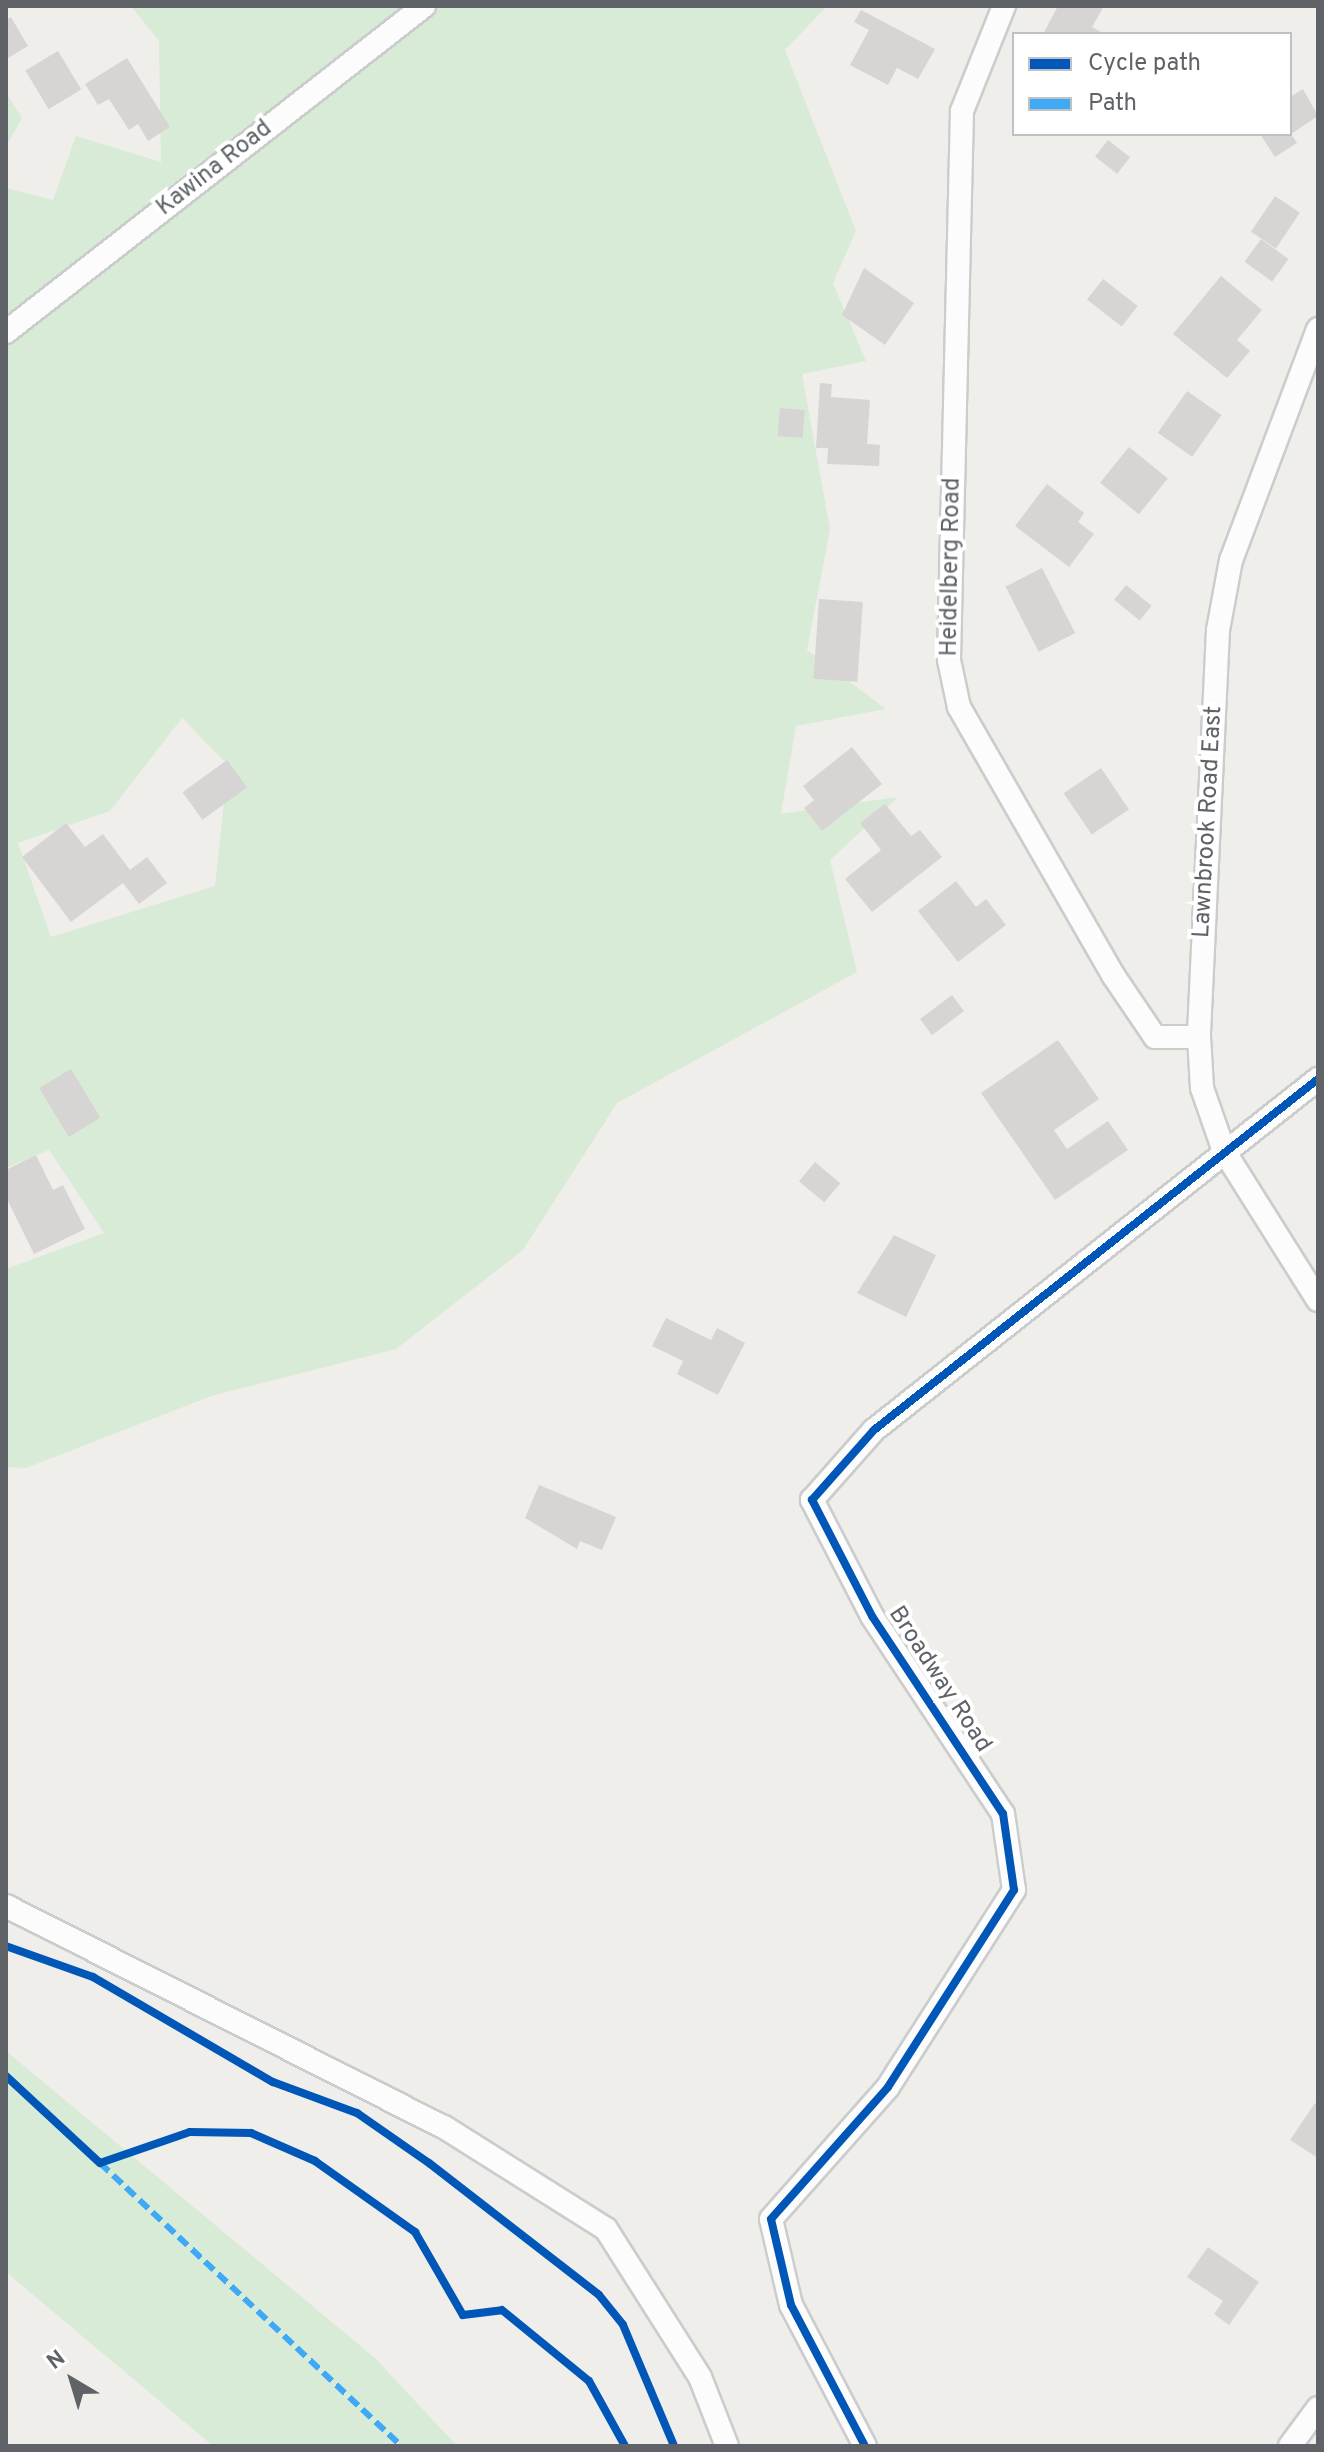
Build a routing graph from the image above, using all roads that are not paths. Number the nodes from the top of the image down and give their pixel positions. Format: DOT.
graph roads {
  1 [pos="424,6"];
  2 [pos="1004,6"];
  3 [pos="1318,329"];
  4 [pos="6,332"];
  5 [pos="1199,1037"];
  6 [pos="1318,1079"];
  7 [pos="1224,1151"];
  8 [pos="1318,1300"];
  9 [pos="6,1906"];
  10 [pos="1318,2408"];
  11 [pos="727,2446"];
  12 [pos="865,2446"];
  13 [pos="1290,2446"];
  1 -- 4 [label="street, Kawina Road"];
  2 -- 5 [label="street, Heidelberg Road"];
  3 -- 5 [label="street, Lawnbrook Road East"];
  5 -- 7 [label="street, Lawnbrook Road East"];
  6 -- 7 [label="street, Broadway Road"];
  7 -- 8 [label="street, Lawnbrook Road East"];
  7 -- 12 [label="street, Broadway Road"];
  9 -- 11 [label="street"];
  10 -- 13 [label="street"];
}
